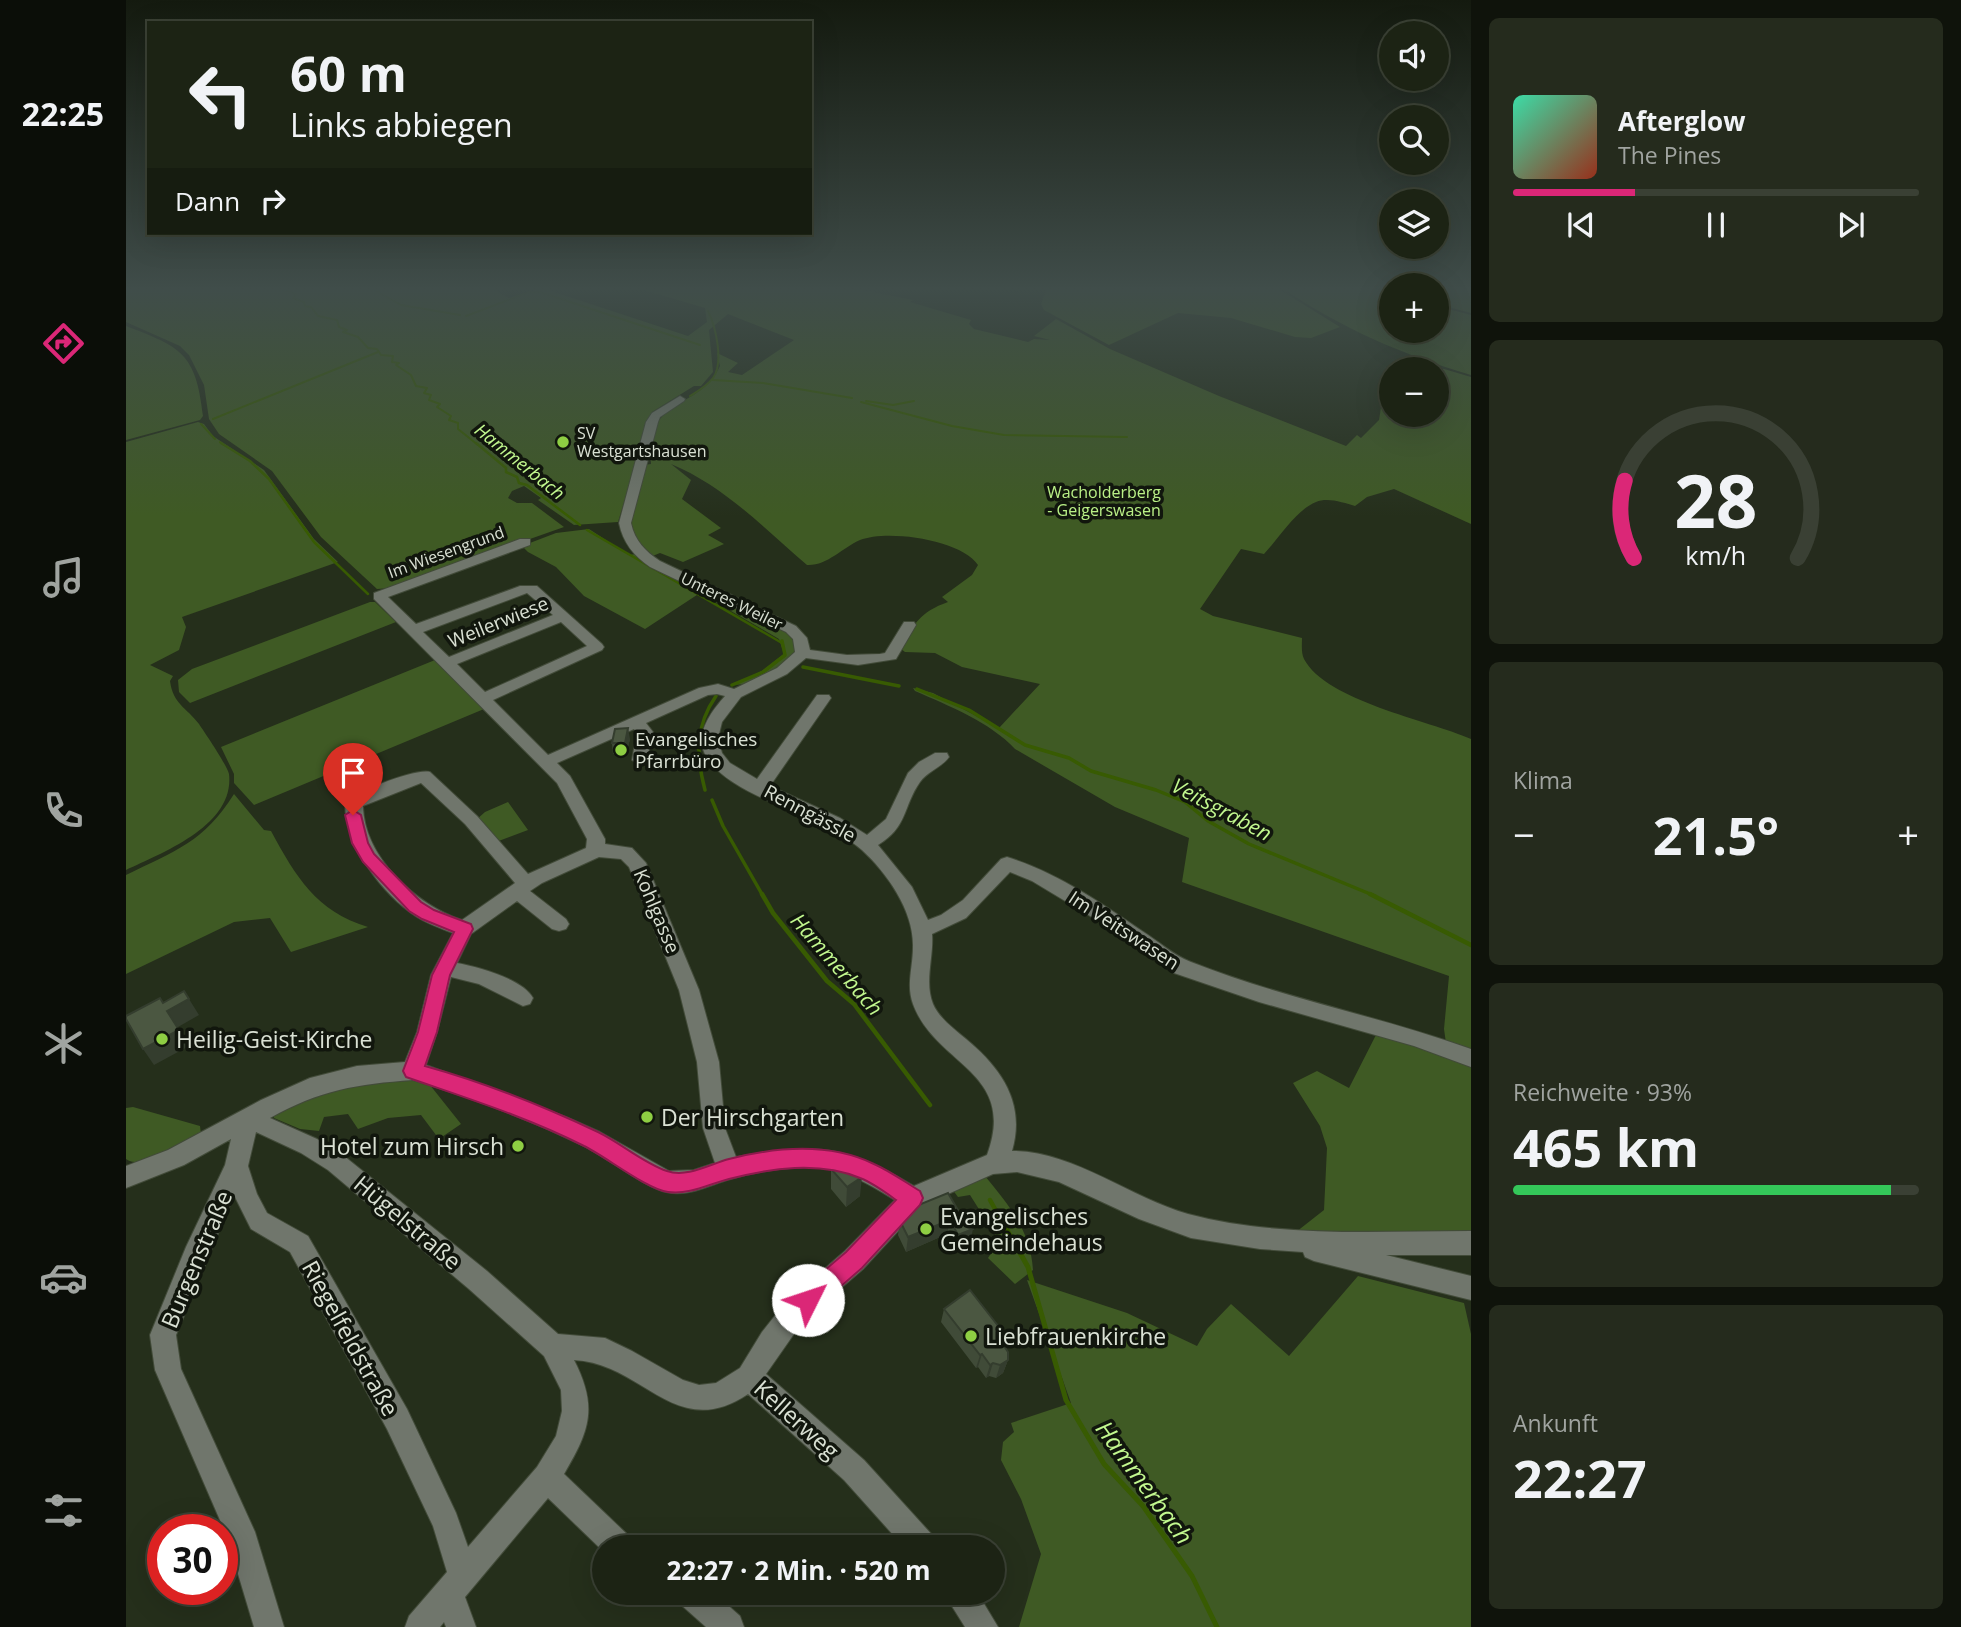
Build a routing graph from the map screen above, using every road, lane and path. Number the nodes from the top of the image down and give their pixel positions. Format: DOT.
graph roads {
  1 [pos="680,399"];
  2 [pos="525,542"];
  3 [pos="563,616"];
  4 [pos="909,625"];
  5 [pos="414,630"];
  6 [pos="803,653"];
  7 [pos="447,663"];
  8 [pos="735,694"];
  9 [pos="823,698"];
  10 [pos="482,699"];
  11 [pos="635,720"];
  12 [pos="941,757"];
  13 [pos="640,760"];
  14 [pos="546,762"];
  15 [pos="760,786"];
  16 [pos="867,843"];
  17 [pos="595,850"];
  18 [pos="521,887"];
  19 [pos="559,924"];
  20 [pos="464,929"];
  21 [pos="921,929"];
  22 [pos="444,968"];
  23 [pos="523,998"];
  24 [pos="1471,1058"];
  25 [pos="413,1071"];
  26 [pos="248,1118"];
  27 [pos="996,1163"];
  28 [pos="236,1166"];
  29 [pos="729,1169"];
  30 [pos="126,1177"];
  31 [pos="913,1198"];
  32 [pos="1291,1242"];
  33 [pos="1471,1242"];
  34 [pos="1471,1288"];
  35 [pos="553,1347"];
  36 [pos="749,1377"];
  37 [pos="547,1477"];
  38 [pos="607,1535"];
  39 [pos="913,1535"];
  40 [pos="455,1584"];
  41 [pos="704,1605"];
  42 [pos="967,1605"];
  43 [pos="269,1627"];
  44 [pos="421,1627"];
  45 [pos="461,1627"];
  46 [pos="729,1627"];
  47 [pos="983,1627"];
  1 -- 6 [label="street, Unteres Weiler"];
  2 -- 5 [label="street, Im Wiesengrund"];
  3 -- 5 [label="street"];
  3 -- 7 [label="street, Weilerwiese"];
  3 -- 10 [label="street"];
  4 -- 6 [label="street"];
  5 -- 7 [label="street"];
  6 -- 8 [label="street"];
  7 -- 10 [label="street"];
  8 -- 11 [label="street"];
  8 -- 15 [label="street, Renngässle"];
  9 -- 15 [label="street"];
  10 -- 14 [label="street"];
  11 -- 13 [label="street"];
  11 -- 14 [label="street"];
  12 -- 16 [label="street"];
  14 -- 17 [label="street"];
  15 -- 16 [label="street, Renngässle"];
  16 -- 21 [label="street, Renngässle"];
  17 -- 18 [label="street"];
  17 -- 29 [label="street, Kohlgasse"];
  18 -- 19 [label="street"];
  18 -- 20 [label="street"];
  18 -- 20 [label="street"];
  20 -- 22 [label="street"];
  21 -- 24 [label="street, Im Veitswasen"];
  21 -- 27 [label="street, Renngässle"];
  22 -- 23 [label="street"];
  22 -- 25 [label="street"];
  25 -- 26 [label="street"];
  25 -- 29 [label="street"];
  26 -- 28 [label="street"];
  26 -- 30 [label="street"];
  26 -- 35 [label="street, Hügelstraße"];
  27 -- 31 [label="street"];
  27 -- 32 [label="street"];
  28 -- 40 [label="street, Riegelfeldstraße"];
  28 -- 43 [label="street, Burgenstraße"];
  29 -- 31 [label="street"];
  31 -- 36 [label="street, Kellerweg"];
  32 -- 33 [label="street"];
  32 -- 34 [label="street"];
  35 -- 36 [label="street"];
  35 -- 37 [label="street, Hügelstraße"];
  36 -- 39 [label="street, Kellerweg"];
  37 -- 38 [label="street"];
  37 -- 40 [label="street, Hügelstraße"];
  40 -- 44 [label="street, Hügelstraße"];
  40 -- 45 [label="street, Riegelfeldstraße"];
  41 -- 46 [label="street"];
  42 -- 47 [label="street"];
}
